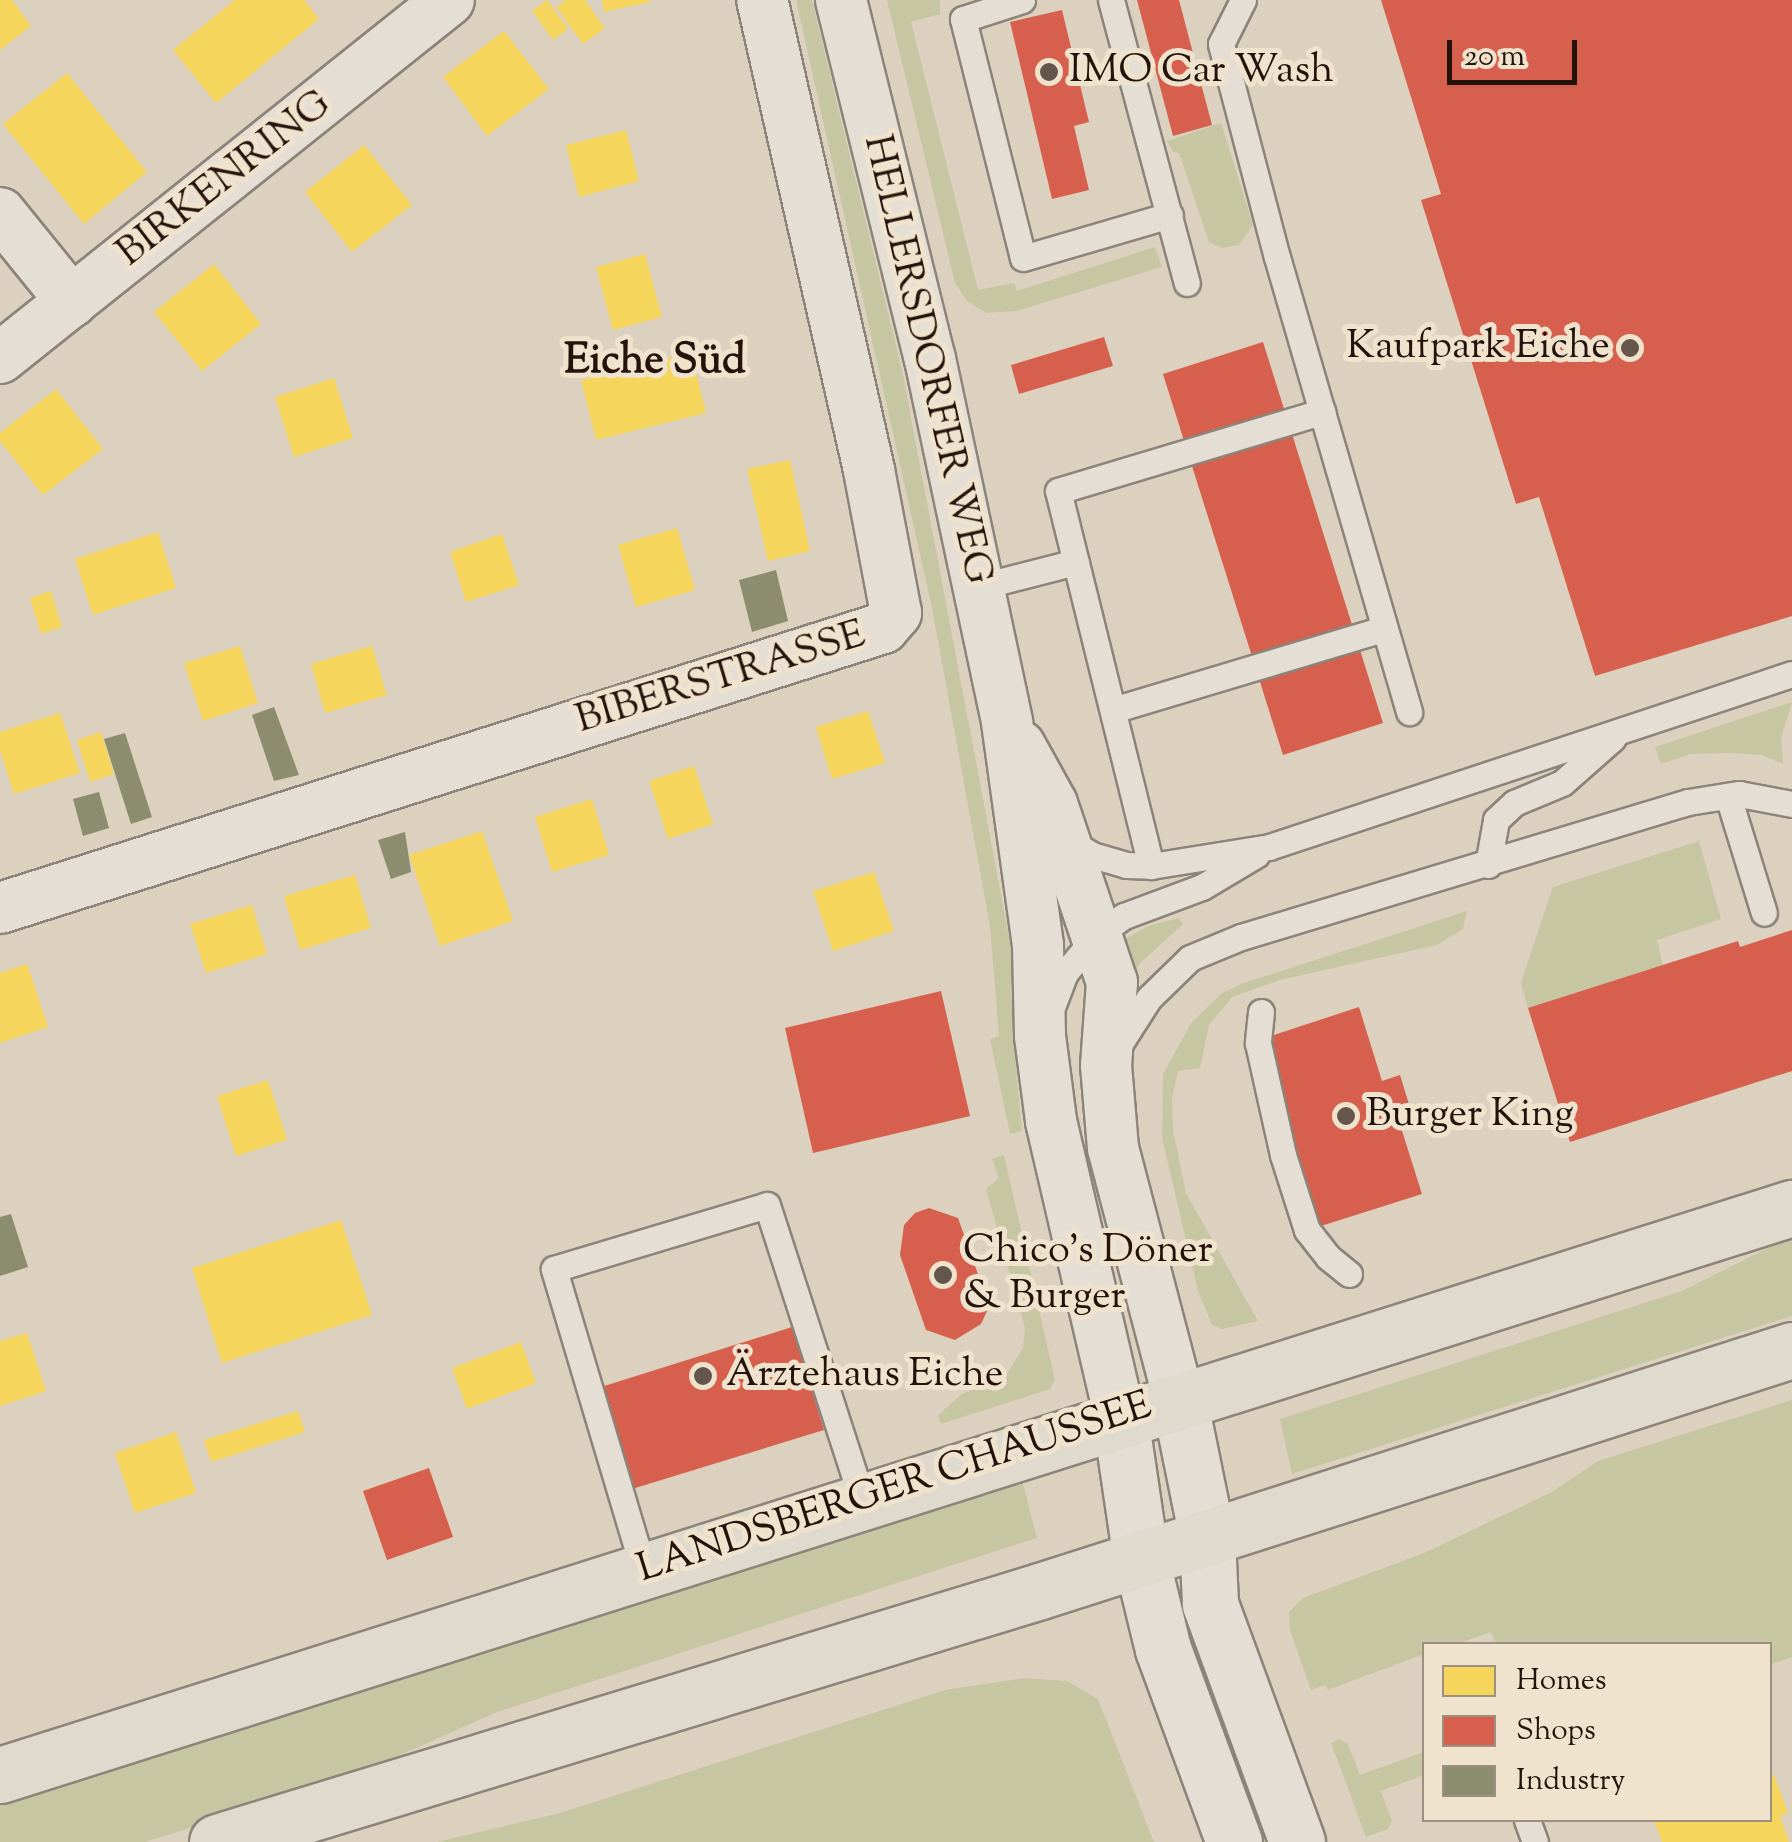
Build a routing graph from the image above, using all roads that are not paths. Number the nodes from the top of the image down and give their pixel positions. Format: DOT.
graph roads {
  1 [pos="448,0"];
  2 [pos="762,0"];
  3 [pos="842,0"];
  4 [pos="1022,0"];
  5 [pos="1110,0"];
  6 [pos="1243,0"];
  7 [pos="0,212"];
  8 [pos="1170,215"];
  9 [pos="1188,283"];
  10 [pos="72,302"];
  11 [pos="0,358"];
  12 [pos="1322,412"];
  13 [pos="1076,562"];
  14 [pos="978,587"];
  15 [pos="1383,629"];
  16 [pos="1792,674"];
  17 [pos="1112,710"];
  18 [pos="1409,712"];
  19 [pos="1006,722"];
  20 [pos="1616,734"];
  21 [pos="1728,796"];
  22 [pos="1792,804"];
  23 [pos="1065,838"];
  24 [pos="1269,848"];
  25 [pos="1488,865"];
  26 [pos="1151,866"];
  27 [pos="0,908"];
  28 [pos="1764,913"];
  29 [pos="1096,936"];
  30 [pos="1261,1012"];
  31 [pos="1040,1036"];
  32 [pos="1106,1065"];
  33 [pos="1792,1208"];
  34 [pos="1349,1274"];
  35 [pos="1792,1350"];
  36 [pos="1179,1399"];
  37 [pos="1120,1417"];
  38 [pos="862,1499"];
  39 [pos="1207,1537"];
  40 [pos="1140,1558"];
  41 [pos="643,1568"];
  42 [pos="0,1775"];
  43 [pos="218,1842"];
  44 [pos="1234,1842"];
  45 [pos="1297,1842"];
  1 -- 10 [label="street, BIRKENRING"];
  2 -- 27 [label="street, BIBERSTRASSE"];
  3 -- 14 [label="street, HELLERSDORFER WEG"];
  4 -- 8 [label="lane"];
  5 -- 8 [label="lane"];
  6 -- 12 [label="lane"];
  7 -- 10 [label="street"];
  8 -- 9 [label="lane"];
  10 -- 11 [label="street, BIRKENRING"];
  12 -- 13 [label="lane"];
  12 -- 15 [label="lane"];
  13 -- 14 [label="lane"];
  13 -- 17 [label="lane"];
  14 -- 19 [label="street, HELLERSDORFER WEG"];
  15 -- 17 [label="lane"];
  15 -- 18 [label="lane"];
  16 -- 20 [label="lane"];
  17 -- 26 [label="lane"];
  19 -- 23 [label="street, HELLERSDORFER WEG"];
  19 -- 31 [label="street, HELLERSDORFER WEG"];
  20 -- 24 [label="lane"];
  20 -- 25 [label="lane"];
  21 -- 22 [label="lane"];
  21 -- 25 [label="lane"];
  21 -- 28 [label="lane"];
  23 -- 26 [label="lane"];
  23 -- 29 [label="street, HELLERSDORFER WEG"];
  24 -- 26 [label="lane"];
  24 -- 29 [label="lane"];
  25 -- 32 [label="lane"];
  29 -- 31 [label="lane"];
  29 -- 32 [label="street, HELLERSDORFER WEG"];
  30 -- 34 [label="lane"];
  31 -- 37 [label="street, HELLERSDORFER WEG"];
  32 -- 36 [label="street, HELLERSDORFER WEG"];
  33 -- 36 [label="main road, LANDSBERGER CHAUSSEE"];
  35 -- 39 [label="main road"];
  36 -- 37 [label="main road, LANDSBERGER CHAUSSEE"];
  36 -- 39 [label="street, HELLERSDORFER WEG"];
  37 -- 38 [label="main road, LANDSBERGER CHAUSSEE"];
  37 -- 40 [label="street, HELLERSDORFER WEG"];
  38 -- 41 [label="main road, LANDSBERGER CHAUSSEE"];
  38 -- 41 [label="lane"];
  39 -- 40 [label="main road"];
  39 -- 45 [label="street, HELLERSDORFER WEG"];
  40 -- 43 [label="main road"];
  40 -- 44 [label="street, HELLERSDORFER WEG"];
  41 -- 42 [label="main road, LANDSBERGER CHAUSSEE"];
}
